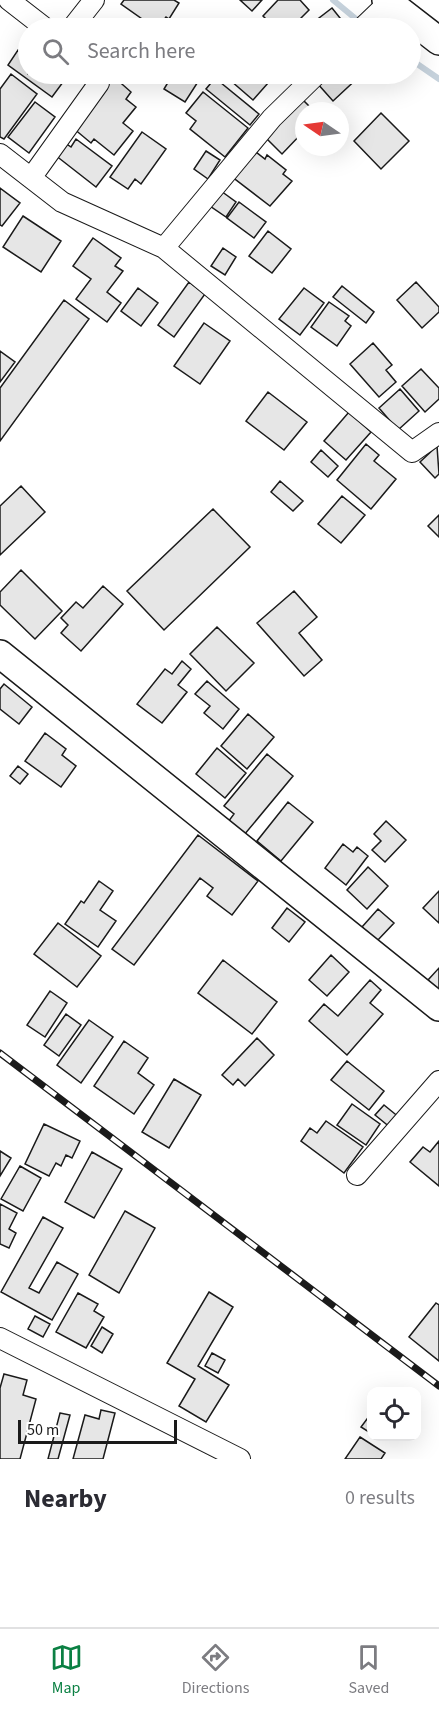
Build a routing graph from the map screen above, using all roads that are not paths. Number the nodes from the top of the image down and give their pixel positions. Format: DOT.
graph roads {
  1 [pos="9,0"];
  2 [pos="94,0"];
  3 [pos="388,1"];
  4 [pos="32,18"];
  5 [pos="80,18"];
  6 [pos="372,18"];
  7 [pos="410,18"];
  8 [pos="421,26"];
  9 [pos="439,40"];
  10 [pos="98,84"];
  11 [pos="307,84"];
  12 [pos="0,154"];
  13 [pos="31,178"];
  14 [pos="164,248"];
  15 [pos="439,433"];
  16 [pos="0,654"];
  17 [pos="439,1007"];
  18 [pos="439,1081"];
  19 [pos="357,1175"];
  20 [pos="0,1338"];
  21 [pos="240,1459"];
  1 -- 4 [label="street"];
  2 -- 5 [label="street"];
  3 -- 6 [label="street"];
  3 -- 7 [label="street"];
  8 -- 9 [label="street"];
  10 -- 13 [label="street"];
  11 -- 14 [label="street"];
  12 -- 13 [label="street"];
  13 -- 14 [label="street"];
  14 -- 15 [label="street"];
  16 -- 17 [label="street"];
  18 -- 19 [label="street"];
  20 -- 21 [label="street"];
}
